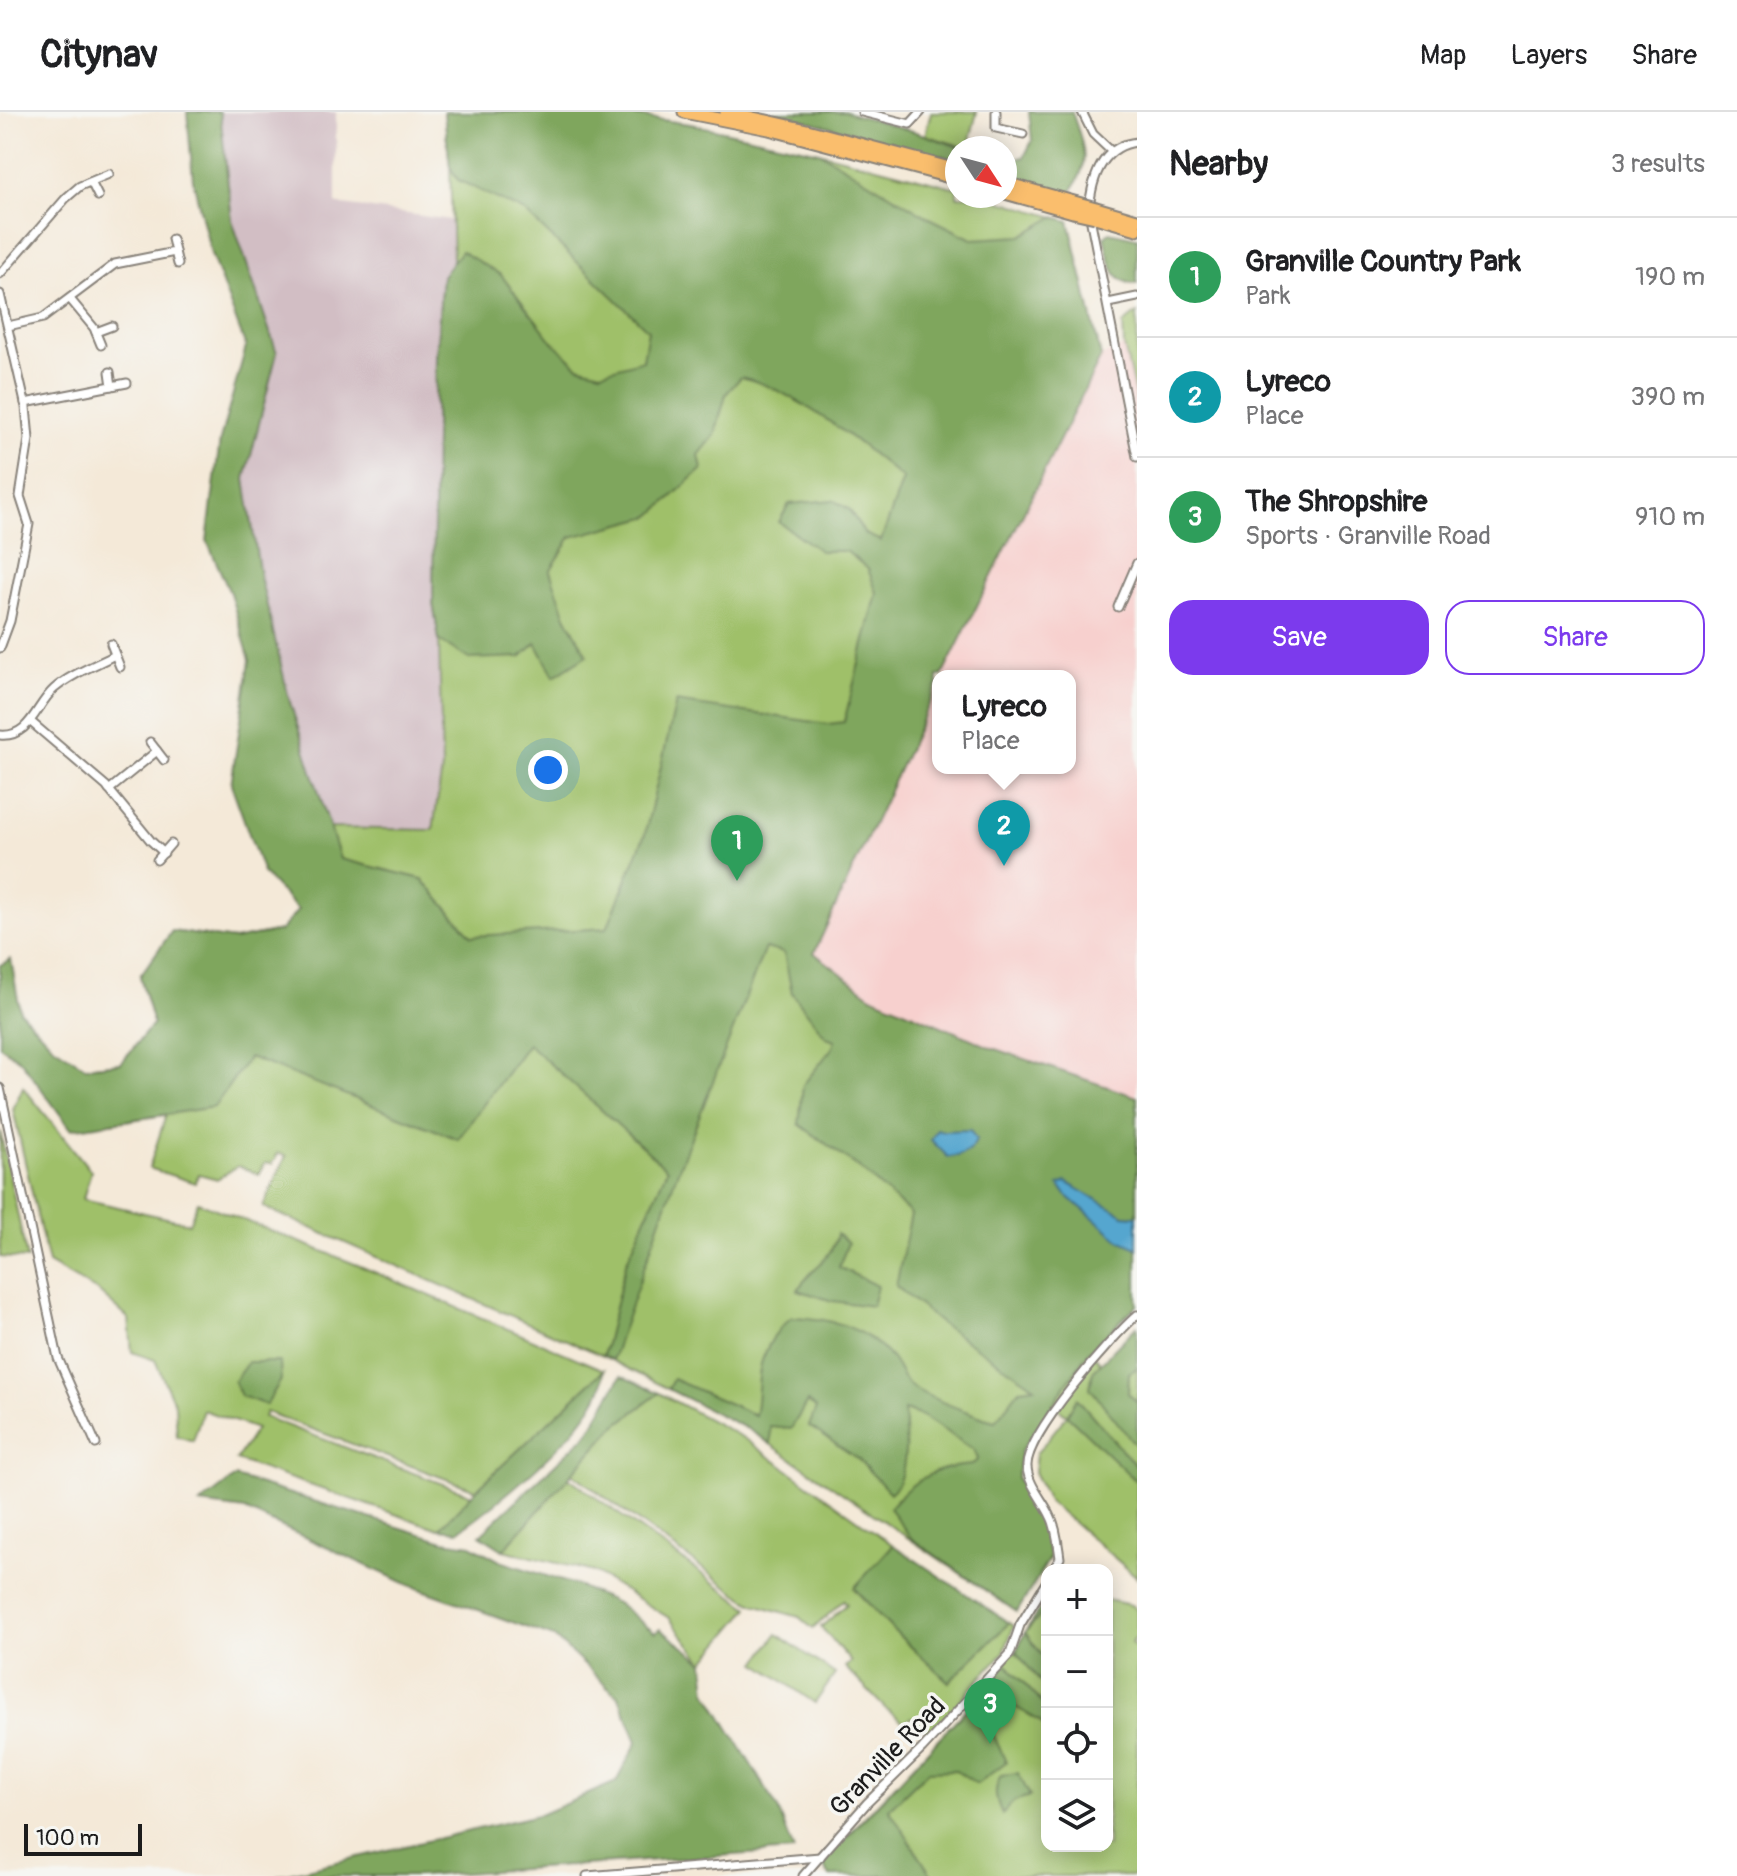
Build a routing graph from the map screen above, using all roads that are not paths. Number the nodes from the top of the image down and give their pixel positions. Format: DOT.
graph roads {
  1 [pos="684,112"];
  2 [pos="726,112"];
  3 [pos="862,112"];
  4 [pos="921,112"];
  5 [pos="996,112"];
  6 [pos="1082,112"];
  7 [pos="1023,134"];
  8 [pos="1137,142"];
  9 [pos="1111,151"];
  10 [pos="945,167"];
  11 [pos="109,174"];
  12 [pos="945,176"];
  13 [pos="91,182"];
  14 [pos="1017,187"];
  15 [pos="1017,195"];
  16 [pos="98,196"];
  17 [pos="1074,207"];
  18 [pos="1096,212"];
  19 [pos="1137,220"];
  20 [pos="1137,229"];
  21 [pos="172,239"];
  22 [pos="175,252"];
  23 [pos="178,264"];
  24 [pos="0,274"];
  25 [pos="0,294"];
  26 [pos="1137,297"];
  27 [pos="70,299"];
  28 [pos="1108,303"];
  29 [pos="8,326"];
  30 [pos="112,326"];
  31 [pos="96,332"];
  32 [pos="101,345"];
  33 [pos="110,372"];
  34 [pos="127,383"];
  35 [pos="112,386"];
  36 [pos="25,403"];
  37 [pos="1137,457"];
  38 [pos="1137,563"];
  39 [pos="1118,607"];
  40 [pos="111,644"];
  41 [pos="0,648"];
  42 [pos="115,655"];
  43 [pos="120,667"];
  44 [pos="31,722"];
  45 [pos="0,735"];
  46 [pos="150,742"];
  47 [pos="157,751"];
  48 [pos="164,760"];
  49 [pos="109,790"];
  50 [pos="171,844"];
  51 [pos="164,853"];
  52 [pos="157,860"];
  53 [pos="0,1088"];
  54 [pos="1137,1315"];
  55 [pos="96,1444"];
  56 [pos="1056,1564"];
  57 [pos="1041,1591"];
  58 [pos="820,1857"];
  59 [pos="587,1876"];
  60 [pos="803,1876"];
  1 -- 12 [label="main road"];
  2 -- 10 [label="main road"];
  3 -- 4 [label="street"];
  5 -- 7 [label="street"];
  6 -- 9 [label="street"];
  8 -- 9 [label="street"];
  9 -- 28 [label="street"];
  11 -- 13 [label="street"];
  13 -- 16 [label="street"];
  13 -- 24 [label="street"];
  14 -- 17 [label="main road"];
  15 -- 17 [label="main road"];
  17 -- 18 [label="main road, bridge"];
  18 -- 19 [label="main road"];
  18 -- 20 [label="main road"];
  21 -- 22 [label="street"];
  22 -- 23 [label="street"];
  22 -- 27 [label="street"];
  25 -- 29 [label="street"];
  26 -- 28 [label="street"];
  27 -- 29 [label="street"];
  27 -- 31 [label="street"];
  28 -- 37 [label="street"];
  29 -- 36 [label="street"];
  30 -- 31 [label="street"];
  31 -- 32 [label="street"];
  33 -- 35 [label="street"];
  34 -- 35 [label="street"];
  35 -- 36 [label="street"];
  36 -- 41 [label="street"];
  38 -- 39 [label="street"];
  40 -- 42 [label="street"];
  42 -- 43 [label="street"];
  42 -- 44 [label="street"];
  44 -- 45 [label="street"];
  44 -- 49 [label="street"];
  46 -- 47 [label="street"];
  47 -- 48 [label="street"];
  47 -- 49 [label="street"];
  49 -- 51 [label="street"];
  50 -- 51 [label="street"];
  51 -- 52 [label="street"];
  53 -- 55 [label="street"];
  54 -- 56 [label="street"];
  57 -- 58 [label="street, Granville Road"];
  58 -- 59 [label="street"];
  58 -- 60 [label="street, Granville Road"];
}
